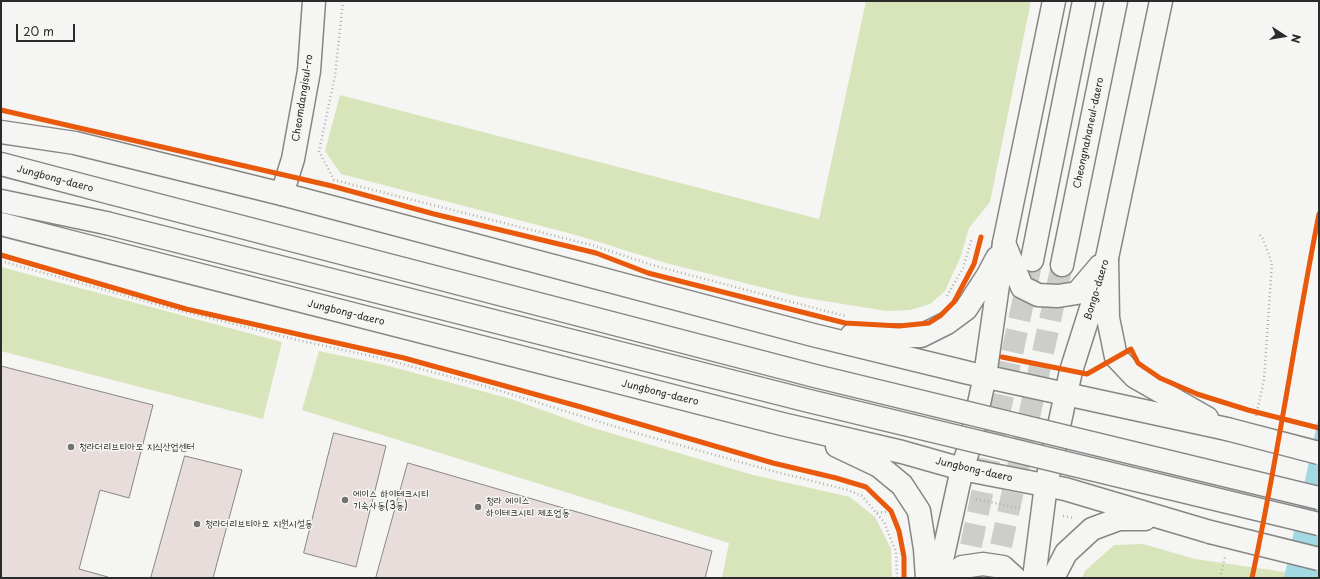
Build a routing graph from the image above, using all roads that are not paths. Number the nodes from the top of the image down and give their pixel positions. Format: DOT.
graph roads {
  1 [pos="314,1"];
  2 [pos="1054,1"];
  3 [pos="1084,1"];
  4 [pos="1116,1"];
  5 [pos="1161,1"];
  6 [pos="1,132"];
  7 [pos="1,164"];
  8 [pos="282,194"];
  9 [pos="1,201"];
  10 [pos="1,224"];
  11 [pos="1004,242"];
  12 [pos="1107,258"];
  13 [pos="1032,260"];
  14 [pos="1062,266"];
  15 [pos="813,335"];
  16 [pos="985,376"];
  17 [pos="1066,394"];
  18 [pos="782,424"];
  19 [pos="1227,429"];
  20 [pos="1319,453"];
  21 [pos="962,469"];
  22 [pos="1046,485"];
  23 [pos="1319,498"];
  24 [pos="1319,524"];
  25 [pos="1210,532"];
  26 [pos="1319,559"];
  27 [pos="927,578"];
  28 [pos="936,578"];
  29 [pos="951,578"];
  30 [pos="1015,578"];
  31 [pos="1034,578"];
  32 [pos="1053,578"];
  1 -- 8 [label="main road, Cheomdangisul-ro"];
  2 -- 11 [label="main road"];
  3 -- 13 [label="main road"];
  4 -- 14 [label="main road, Cheongnahaneul-daero"];
  5 -- 12 [label="main road, Bongo-daero"];
  6 -- 8 [label="main road"];
  7 -- 23 [label="main road, Jungbong-daero, bridge"];
  8 -- 15 [label="main road"];
  9 -- 24 [label="main road, bridge"];
  10 -- 18 [label="main road, Jungbong-daero"];
  11 -- 12 [label="main road"];
  11 -- 15 [label="main road"];
  11 -- 16 [label="main road"];
  12 -- 17 [label="main road, Bongo-daero"];
  12 -- 19 [label="main road"];
  15 -- 16 [label="main road"];
  16 -- 17 [label="main road"];
  16 -- 21 [label="main road"];
  17 -- 19 [label="main road"];
  17 -- 22 [label="main road, Bongo-daero"];
  18 -- 21 [label="main road, Jungbong-daero"];
  18 -- 27 [label="main road"];
  19 -- 20 [label="main road, bridge"];
  21 -- 22 [label="main road, Jungbong-daero"];
  21 -- 28 [label="main road"];
  22 -- 25 [label="main road, Jungbong-daero"];
  22 -- 31 [label="main road, Bongo-daero"];
  25 -- 26 [label="main road, Jungbong-daero, bridge"];
  25 -- 32 [label="main road"];
  29 -- 30 [label="main road"];
}
